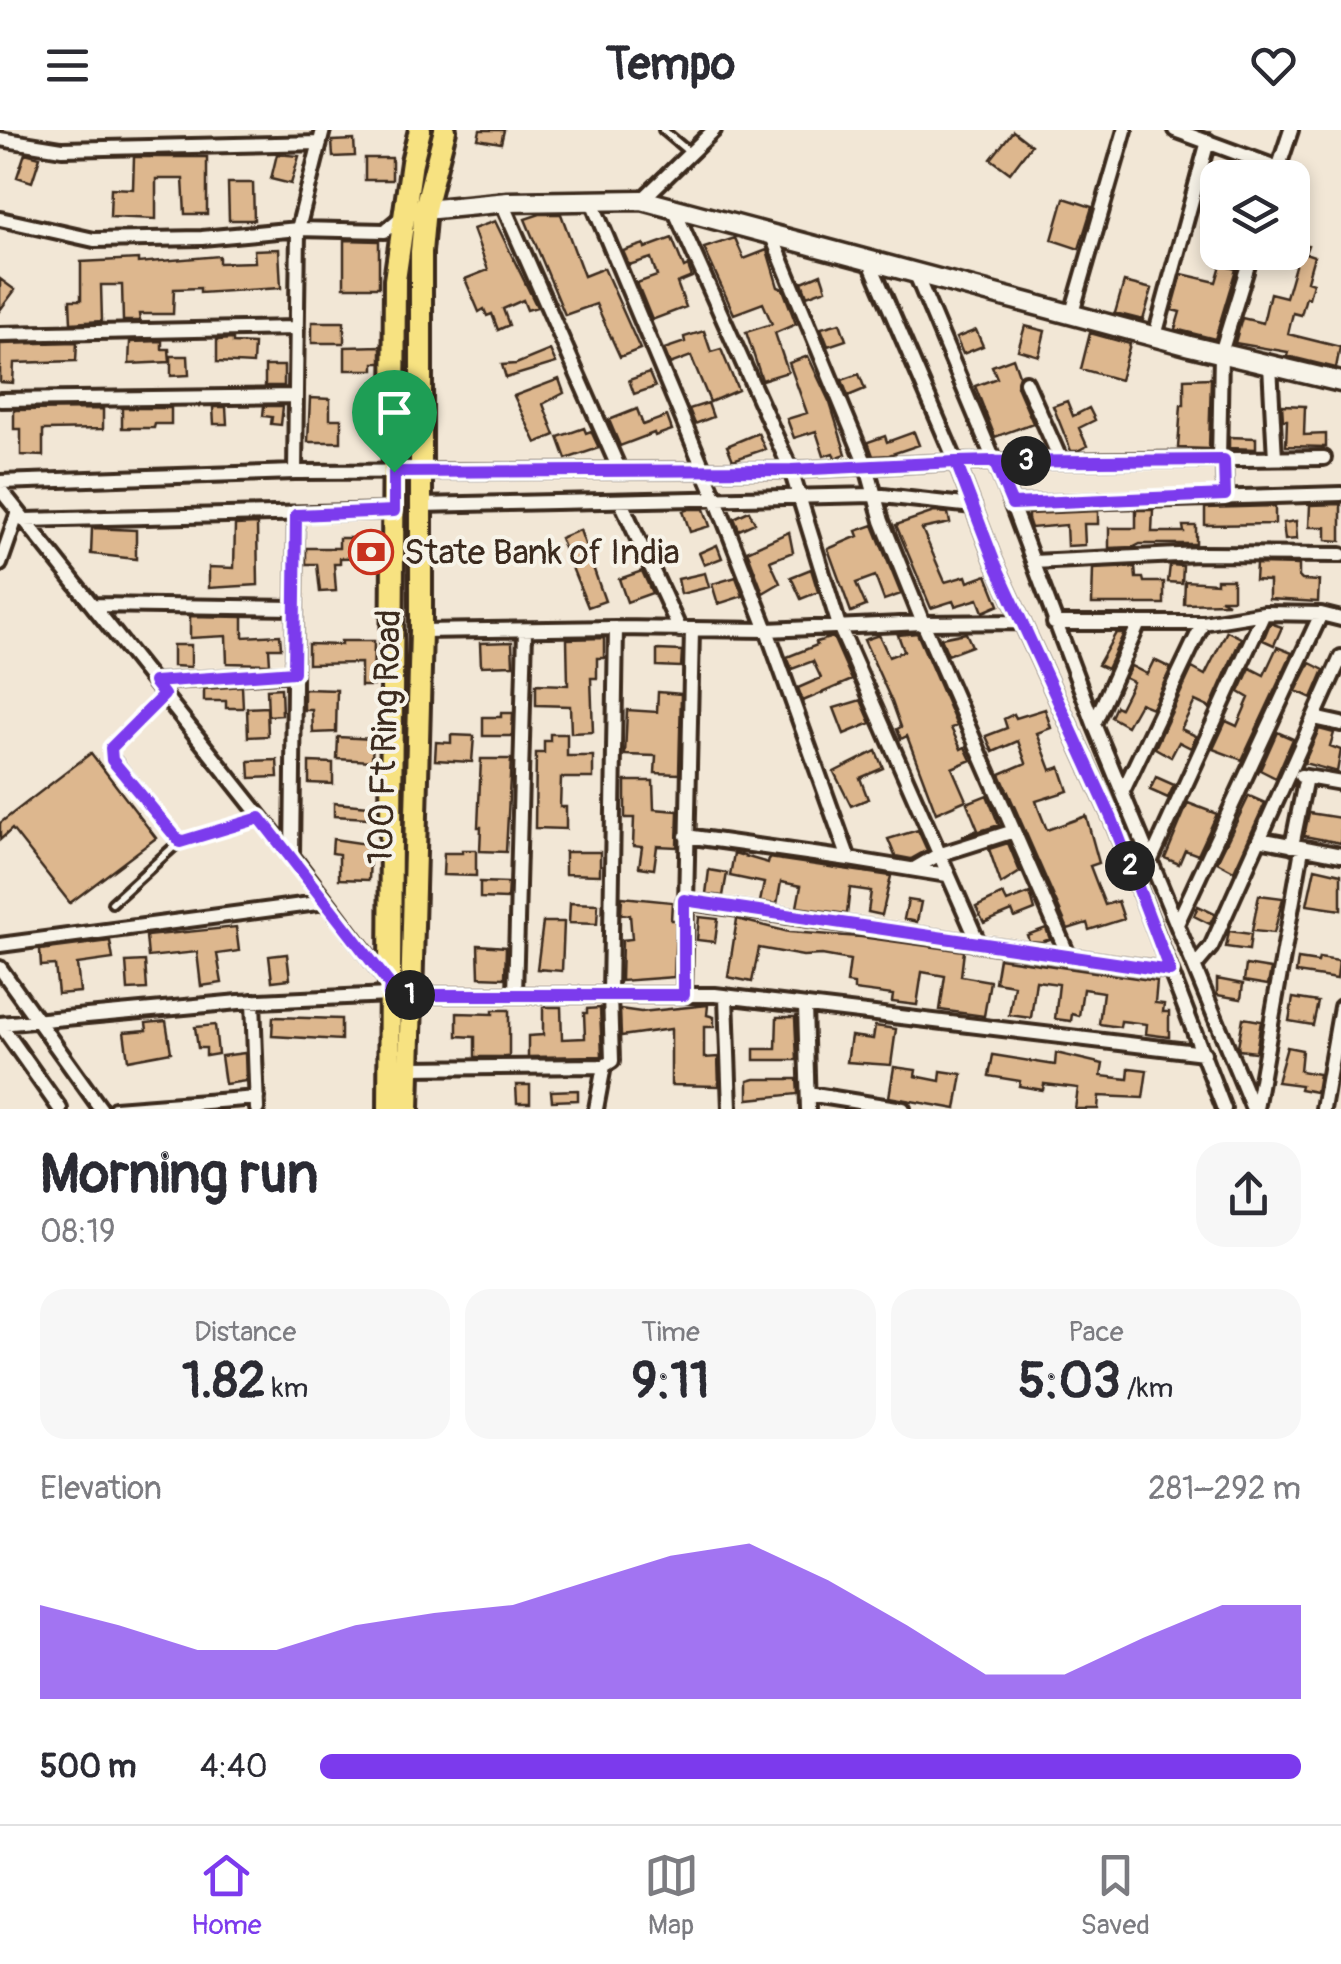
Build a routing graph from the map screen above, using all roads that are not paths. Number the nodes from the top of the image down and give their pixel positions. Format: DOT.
graph roads {
  1 [pos="420,130"];
  2 [pos="445,130"];
  3 [pos="663,130"];
  4 [pos="714,130"];
  5 [pos="1125,130"];
  6 [pos="1175,130"];
  7 [pos="1291,130"];
  8 [pos="321,136"];
  9 [pos="0,138"];
  10 [pos="1208,141"];
  11 [pos="690,153"];
  12 [pos="1248,160"];
  13 [pos="1281,160"];
  14 [pos="591,200"];
  15 [pos="642,200"];
  16 [pos="503,205"];
  17 [pos="673,207"];
  18 [pos="414,211"];
  19 [pos="0,219"];
  20 [pos="298,229"];
  21 [pos="771,234"];
  22 [pos="868,260"];
  23 [pos="1246,270"];
  24 [pos="915,272"];
  25 [pos="1072,314"];
  26 [pos="298,328"];
  27 [pos="0,334"];
  28 [pos="1155,336"];
  29 [pos="1221,353"];
  30 [pos="1270,364"];
  31 [pos="1026,382"];
  32 [pos="1341,382"];
  33 [pos="296,396"];
  34 [pos="0,400"];
  35 [pos="1275,458"];
  36 [pos="1324,458"];
  37 [pos="1061,461"];
  38 [pos="996,466"];
  39 [pos="867,467"];
  40 [pos="957,467"];
  41 [pos="619,469"];
  42 [pos="705,470"];
  43 [pos="791,470"];
  44 [pos="420,471"];
  45 [pos="295,472"];
  46 [pos="394,472"];
  47 [pos="1223,474"];
  48 [pos="0,490"];
  49 [pos="1341,494"];
  50 [pos="874,495"];
  51 [pos="799,496"];
  52 [pos="716,499"];
  53 [pos="621,502"];
  54 [pos="1012,504"];
  55 [pos="420,505"];
  56 [pos="973,506"];
  57 [pos="394,511"];
  58 [pos="296,515"];
  59 [pos="22,516"];
  60 [pos="1341,555"];
  61 [pos="1033,562"];
  62 [pos="0,564"];
  63 [pos="94,605"];
  64 [pos="295,608"];
  65 [pos="1264,613"];
  66 [pos="1320,614"];
  67 [pos="1341,619"];
  68 [pos="1022,622"];
  69 [pos="924,623"];
  70 [pos="1054,623"];
  71 [pos="1139,623"];
  72 [pos="1204,623"];
  73 [pos="839,626"];
  74 [pos="616,628"];
  75 [pos="686,630"];
  76 [pos="768,630"];
  77 [pos="421,631"];
  78 [pos="525,631"];
  79 [pos="1339,665"];
  80 [pos="294,672"];
  81 [pos="154,682"];
  82 [pos="164,695"];
  83 [pos="1314,718"];
  84 [pos="1094,724"];
  85 [pos="1341,724"];
  86 [pos="1289,774"];
  87 [pos="1306,777"];
  88 [pos="1341,783"];
  89 [pos="1123,791"];
  90 [pos="260,818"];
  91 [pos="292,819"];
  92 [pos="1014,831"];
  93 [pos="276,836"];
  94 [pos="686,836"];
  95 [pos="1260,839"];
  96 [pos="180,842"];
  97 [pos="1297,848"];
  98 [pos="938,854"];
  99 [pos="1341,855"];
  100 [pos="292,856"];
  101 [pos="849,859"];
  102 [pos="1151,860"];
  103 [pos="914,869"];
  104 [pos="947,875"];
  105 [pos="684,900"];
  106 [pos="112,902"];
  107 [pos="325,902"];
  108 [pos="1176,924"];
  109 [pos="978,942"];
  110 [pos="0,945"];
  111 [pos="1068,955"];
  112 [pos="1196,966"];
  113 [pos="0,968"];
  114 [pos="1170,971"];
  115 [pos="396,992"];
  116 [pos="515,994"];
  117 [pos="610,994"];
  118 [pos="684,995"];
  119 [pos="726,997"];
  120 [pos="253,1001"];
  121 [pos="805,1006"];
  122 [pos="1341,1007"];
  123 [pos="37,1018"];
  124 [pos="0,1024"];
  125 [pos="1204,1054"];
  126 [pos="604,1066"];
  127 [pos="409,1068"];
  128 [pos="808,1094"];
  129 [pos="258,1103"];
  130 [pos="60,1109"];
  131 [pos="101,1109"];
  132 [pos="115,1109"];
  133 [pos="389,1109"];
  134 [pos="408,1109"];
  135 [pos="596,1109"];
  136 [pos="730,1109"];
  137 [pos="808,1109"];
  138 [pos="903,1109"];
  139 [pos="1224,1109"];
  140 [pos="1255,1109"];
  141 [pos="1323,1109"];
  1 -- 18 [label="main road, 100 Ft Ring Road"];
  2 -- 18 [label="main road, 100 Ft Ring Road"];
  3 -- 11 [label="lane"];
  4 -- 11 [label="street"];
  5 -- 25 [label="street"];
  6 -- 10 [label="street"];
  7 -- 13 [label="street"];
  8 -- 9 [label="street"];
  8 -- 20 [label="street"];
  10 -- 12 [label="street"];
  10 -- 28 [label="street"];
  11 -- 15 [label="street"];
  14 -- 15 [label="main road"];
  14 -- 16 [label="main road"];
  14 -- 42 [label="street"];
  15 -- 17 [label="main road"];
  16 -- 18 [label="main road"];
  16 -- 41 [label="street"];
  17 -- 21 [label="main road"];
  17 -- 43 [label="street"];
  18 -- 20 [label="street"];
  18 -- 44 [label="main road, 100 Ft Ring Road"];
  18 -- 46 [label="main road, 100 Ft Ring Road"];
  19 -- 20 [label="street"];
  20 -- 26 [label="street"];
  21 -- 22 [label="main road"];
  21 -- 39 [label="street"];
  22 -- 24 [label="main road"];
  22 -- 40 [label="street"];
  23 -- 29 [label="street"];
  24 -- 25 [label="main road"];
  24 -- 38 [label="street"];
  25 -- 28 [label="main road"];
  26 -- 27 [label="street"];
  26 -- 33 [label="street"];
  28 -- 29 [label="main road"];
  29 -- 30 [label="main road"];
  29 -- 47 [label="street"];
  30 -- 32 [label="main road"];
  30 -- 35 [label="street"];
  31 -- 37 [label="street"];
  33 -- 34 [label="street"];
  33 -- 45 [label="street"];
  35 -- 36 [label="street"];
  35 -- 47 [label="street"];
  37 -- 38 [label="street"];
  37 -- 47 [label="street"];
  38 -- 40 [label="street"];
  38 -- 54 [label="street"];
  39 -- 40 [label="street"];
  39 -- 43 [label="street"];
  39 -- 50 [label="street"];
  40 -- 56 [label="street"];
  41 -- 42 [label="street"];
  41 -- 44 [label="street"];
  42 -- 43 [label="street"];
  42 -- 52 [label="street"];
  43 -- 51 [label="street"];
  44 -- 46 [label="street"];
  44 -- 55 [label="main road, 100 Ft Ring Road"];
  45 -- 46 [label="street"];
  45 -- 48 [label="street"];
  46 -- 57 [label="main road, 100 Ft Ring Road"];
  47 -- 49 [label="street"];
  47 -- 54 [label="street"];
  48 -- 59 [label="street"];
  50 -- 51 [label="street"];
  50 -- 56 [label="street"];
  50 -- 69 [label="street"];
  51 -- 52 [label="street"];
  51 -- 73 [label="street"];
  52 -- 53 [label="street"];
  52 -- 76 [label="street"];
  53 -- 55 [label="street"];
  53 -- 75 [label="street"];
  54 -- 61 [label="street"];
  55 -- 77 [label="main road, 100 Ft Ring Road"];
  56 -- 68 [label="street"];
  57 -- 58 [label="street"];
  57 -- 115 [label="main road, 100 Ft Ring Road"];
  58 -- 59 [label="street"];
  58 -- 64 [label="street"];
  59 -- 62 [label="street"];
  59 -- 63 [label="street"];
  60 -- 61 [label="street"];
  61 -- 70 [label="street"];
  63 -- 64 [label="street"];
  63 -- 81 [label="street"];
  64 -- 80 [label="street"];
  65 -- 66 [label="street"];
  65 -- 72 [label="street"];
  65 -- 102 [label="street"];
  66 -- 67 [label="street"];
  66 -- 108 [label="street"];
  68 -- 69 [label="street"];
  68 -- 114 [label="street"];
  69 -- 73 [label="street"];
  69 -- 92 [label="street"];
  70 -- 71 [label="street"];
  70 -- 84 [label="street"];
  71 -- 72 [label="street"];
  71 -- 84 [label="street"];
  72 -- 89 [label="street"];
  73 -- 76 [label="street"];
  73 -- 98 [label="street"];
  74 -- 75 [label="street"];
  74 -- 78 [label="street"];
  74 -- 117 [label="street"];
  75 -- 76 [label="street"];
  75 -- 94 [label="street"];
  76 -- 101 [label="street"];
  77 -- 78 [label="street"];
  77 -- 115 [label="main road, 100 Ft Ring Road"];
  78 -- 116 [label="street"];
  79 -- 83 [label="street"];
  80 -- 81 [label="street"];
  80 -- 91 [label="street"];
  81 -- 82 [label="street"];
  82 -- 90 [label="street"];
  82 -- 96 [label="lane"];
  83 -- 85 [label="street"];
  83 -- 86 [label="street"];
  84 -- 89 [label="street"];
  86 -- 87 [label="street"];
  86 -- 95 [label="street"];
  87 -- 88 [label="street"];
  87 -- 97 [label="street"];
  89 -- 102 [label="street"];
  90 -- 93 [label="street"];
  90 -- 96 [label="lane"];
  91 -- 93 [label="street"];
  91 -- 100 [label="street"];
  92 -- 98 [label="street"];
  92 -- 111 [label="street"];
  93 -- 100 [label="street"];
  94 -- 101 [label="street"];
  94 -- 105 [label="street"];
  95 -- 97 [label="street"];
  95 -- 112 [label="street"];
  96 -- 106 [label="lane"];
  97 -- 99 [label="street"];
  97 -- 140 [label="street"];
  98 -- 103 [label="street"];
  98 -- 104 [label="street"];
  100 -- 107 [label="street"];
  101 -- 103 [label="street"];
  102 -- 108 [label="street"];
  103 -- 104 [label="street"];
  104 -- 109 [label="street"];
  105 -- 109 [label="street"];
  105 -- 118 [label="street"];
  107 -- 110 [label="street"];
  107 -- 115 [label="street"];
  108 -- 112 [label="street"];
  109 -- 111 [label="street"];
  111 -- 114 [label="street"];
  112 -- 140 [label="street"];
  113 -- 123 [label="street"];
  114 -- 125 [label="street"];
  115 -- 116 [label="street"];
  115 -- 120 [label="street"];
  115 -- 127 [label="main road, 100 Ft Ring Road"];
  115 -- 133 [label="main road, 100 Ft Ring Road"];
  116 -- 117 [label="street"];
  117 -- 118 [label="street"];
  117 -- 126 [label="street"];
  118 -- 119 [label="street"];
  119 -- 121 [label="street"];
  119 -- 136 [label="street"];
  120 -- 123 [label="street"];
  120 -- 129 [label="street"];
  121 -- 125 [label="street"];
  121 -- 128 [label="street"];
  122 -- 141 [label="street"];
  123 -- 124 [label="street"];
  123 -- 131 [label="street"];
  124 -- 130 [label="street"];
  125 -- 139 [label="street"];
  126 -- 127 [label="street"];
  126 -- 135 [label="street"];
  127 -- 134 [label="main road, 100 Ft Ring Road"];
  128 -- 137 [label="street"];
  128 -- 138 [label="street"];
  129 -- 132 [label="street"];
}
